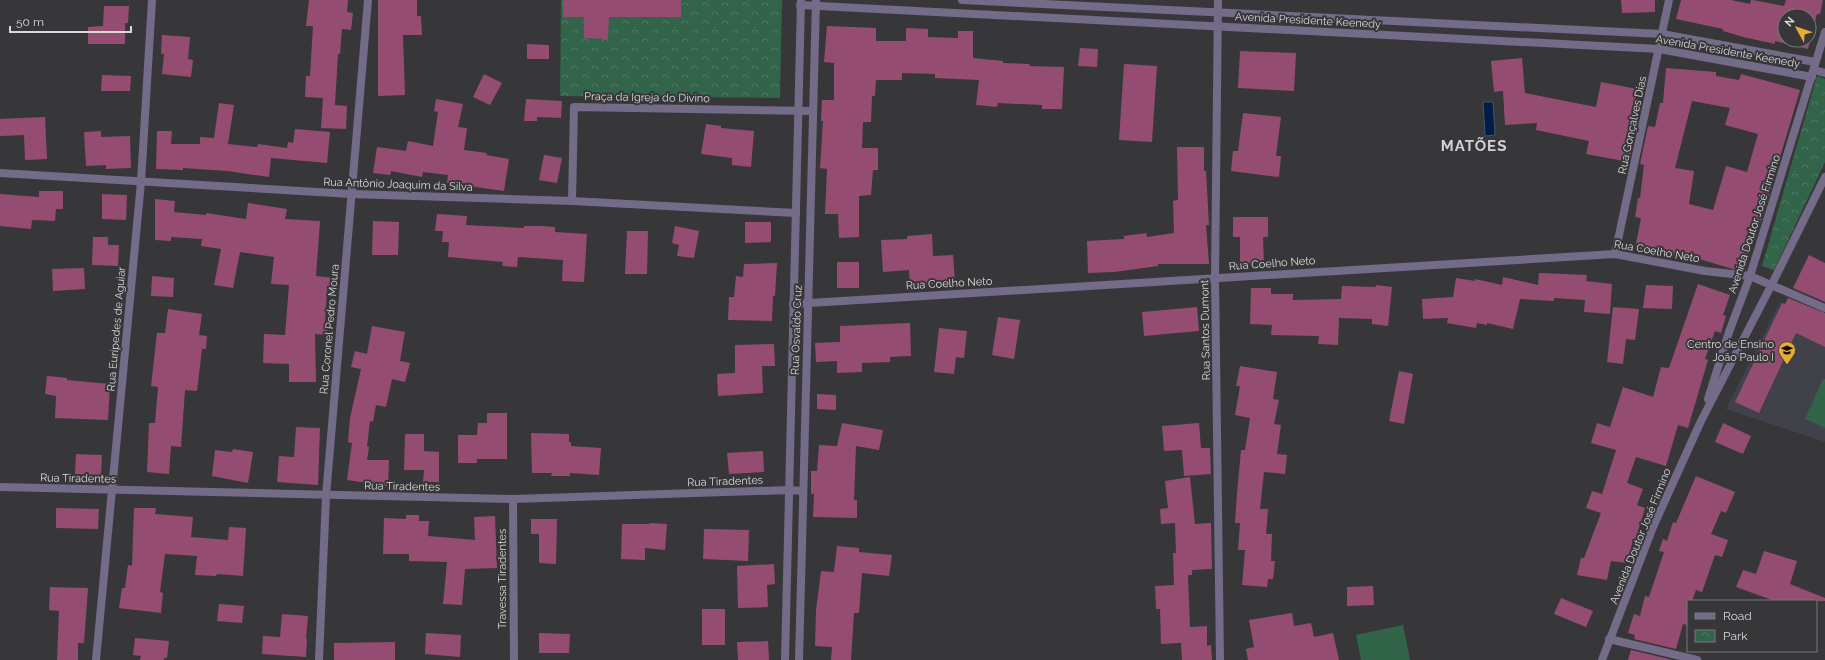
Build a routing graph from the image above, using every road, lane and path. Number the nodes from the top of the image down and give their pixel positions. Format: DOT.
graph roads {
  1 [pos="152,0"];
  2 [pos="368,0"];
  3 [pos="962,0"];
  4 [pos="1218,0"];
  5 [pos="1669,0"];
  6 [pos="800,3"];
  7 [pos="816,3"];
  8 [pos="1218,12"];
  9 [pos="1218,27"];
  10 [pos="1825,32"];
  11 [pos="1662,34"];
  12 [pos="1659,49"];
  13 [pos="1814,69"];
  14 [pos="1825,73"];
  15 [pos="798,111"];
  16 [pos="813,111"];
  17 [pos="0,173"];
  18 [pos="1825,177"];
  19 [pos="141,182"];
  20 [pos="351,194"];
  21 [pos="572,201"];
  22 [pos="796,213"];
  23 [pos="1615,254"];
  24 [pos="1750,276"];
  25 [pos="1215,278"];
  26 [pos="1772,284"];
  27 [pos="808,302"];
  28 [pos="793,304"];
  29 [pos="1825,308"];
  30 [pos="1701,421"];
  31 [pos="0,487"];
  32 [pos="112,489"];
  33 [pos="789,490"];
  34 [pos="803,491"];
  35 [pos="326,496"];
  36 [pos="513,499"];
  37 [pos="1609,639"];
  38 [pos="96,660"];
  39 [pos="319,660"];
  40 [pos="514,660"];
  41 [pos="785,660"];
  42 [pos="799,660"];
  43 [pos="1220,660"];
  44 [pos="1602,660"];
  45 [pos="1696,660"];
  1 -- 19 [label="street, Rua Eurípedes de Aguiar"];
  2 -- 20 [label="street, Rua Coronel Pedro Moura"];
  3 -- 8 [label="street, Avenida Presidente Keenedy"];
  4 -- 8 [label="street, Rua Santos Dumont"];
  5 -- 11 [label="street, Rua Gonçalves Dias"];
  6 -- 7 [label="street, Avenida Presidente Keenedy"];
  6 -- 15 [label="street, Rua Osvaldo Cruz"];
  7 -- 9 [label="street, Avenida Presidente Keenedy"];
  7 -- 16 [label="street, Rua Osvaldo Cruz"];
  8 -- 9 [label="street, Rua Santos Dumont"];
  8 -- 11 [label="street, Avenida Presidente Keenedy"];
  9 -- 12 [label="street, Avenida Presidente Keenedy"];
  9 -- 25 [label="street, Rua Santos Dumont"];
  10 -- 13 [label="street, Avenida Doutor José Firmino"];
  11 -- 12 [label="street, Rua Gonçalves Dias"];
  11 -- 13 [label="street, Avenida Presidente Keenedy"];
  12 -- 13 [label="street, Avenida Presidente Keenedy"];
  12 -- 23 [label="street, Rua Gonçalves Dias"];
  13 -- 14 [label="street"];
  13 -- 24 [label="street, Avenida Doutor José Firmino"];
  15 -- 16 [label="street, Praça da Igreja do Divino"];
  15 -- 21 [label="street, Praça da Igreja do Divino"];
  15 -- 22 [label="street, Rua Osvaldo Cruz"];
  16 -- 27 [label="street, Rua Osvaldo Cruz"];
  17 -- 19 [label="street, Rua Antônio Joaquim da Silva"];
  18 -- 26 [label="street, Avenida Doutor José Firmino"];
  19 -- 20 [label="street, Rua Antônio Joaquim da Silva"];
  19 -- 32 [label="street, Rua Eurípedes de Aguiar"];
  20 -- 21 [label="street, Rua Antônio Joaquim da Silva"];
  20 -- 35 [label="street, Rua Coronel Pedro Moura"];
  21 -- 22 [label="street, Rua Antônio Joaquim da Silva"];
  22 -- 28 [label="street, Rua Osvaldo Cruz"];
  23 -- 24 [label="street, Rua Coelho Neto"];
  23 -- 25 [label="street, Rua Coelho Neto"];
  24 -- 26 [label="street, Rua Coelho Neto"];
  24 -- 30 [label="street, Avenida Doutor José Firmino"];
  25 -- 27 [label="street, Rua Coelho Neto"];
  25 -- 43 [label="street, Rua Santos Dumont"];
  26 -- 29 [label="street, Rua Coelho Neto"];
  26 -- 30 [label="street, Avenida Doutor José Firmino"];
  27 -- 28 [label="street, Rua Coelho Neto"];
  27 -- 34 [label="street, Rua Osvaldo Cruz"];
  28 -- 33 [label="street, Rua Osvaldo Cruz"];
  30 -- 37 [label="street, Avenida Doutor José Firmino"];
  31 -- 32 [label="street, Rua Tiradentes"];
  32 -- 35 [label="street, Rua Tiradentes"];
  32 -- 38 [label="street, Rua Eurípedes de Aguiar"];
  33 -- 34 [label="street, Rua Tiradentes"];
  33 -- 36 [label="street, Rua Tiradentes"];
  33 -- 41 [label="street, Rua Osvaldo Cruz"];
  34 -- 42 [label="street, Rua Osvaldo Cruz"];
  35 -- 36 [label="street, Rua Tiradentes"];
  35 -- 39 [label="street, Rua Coronel Pedro Moura"];
  36 -- 40 [label="street, Travessa Tiradentes"];
  37 -- 44 [label="street, Avenida Doutor José Firmino"];
  37 -- 45 [label="street"];
}
